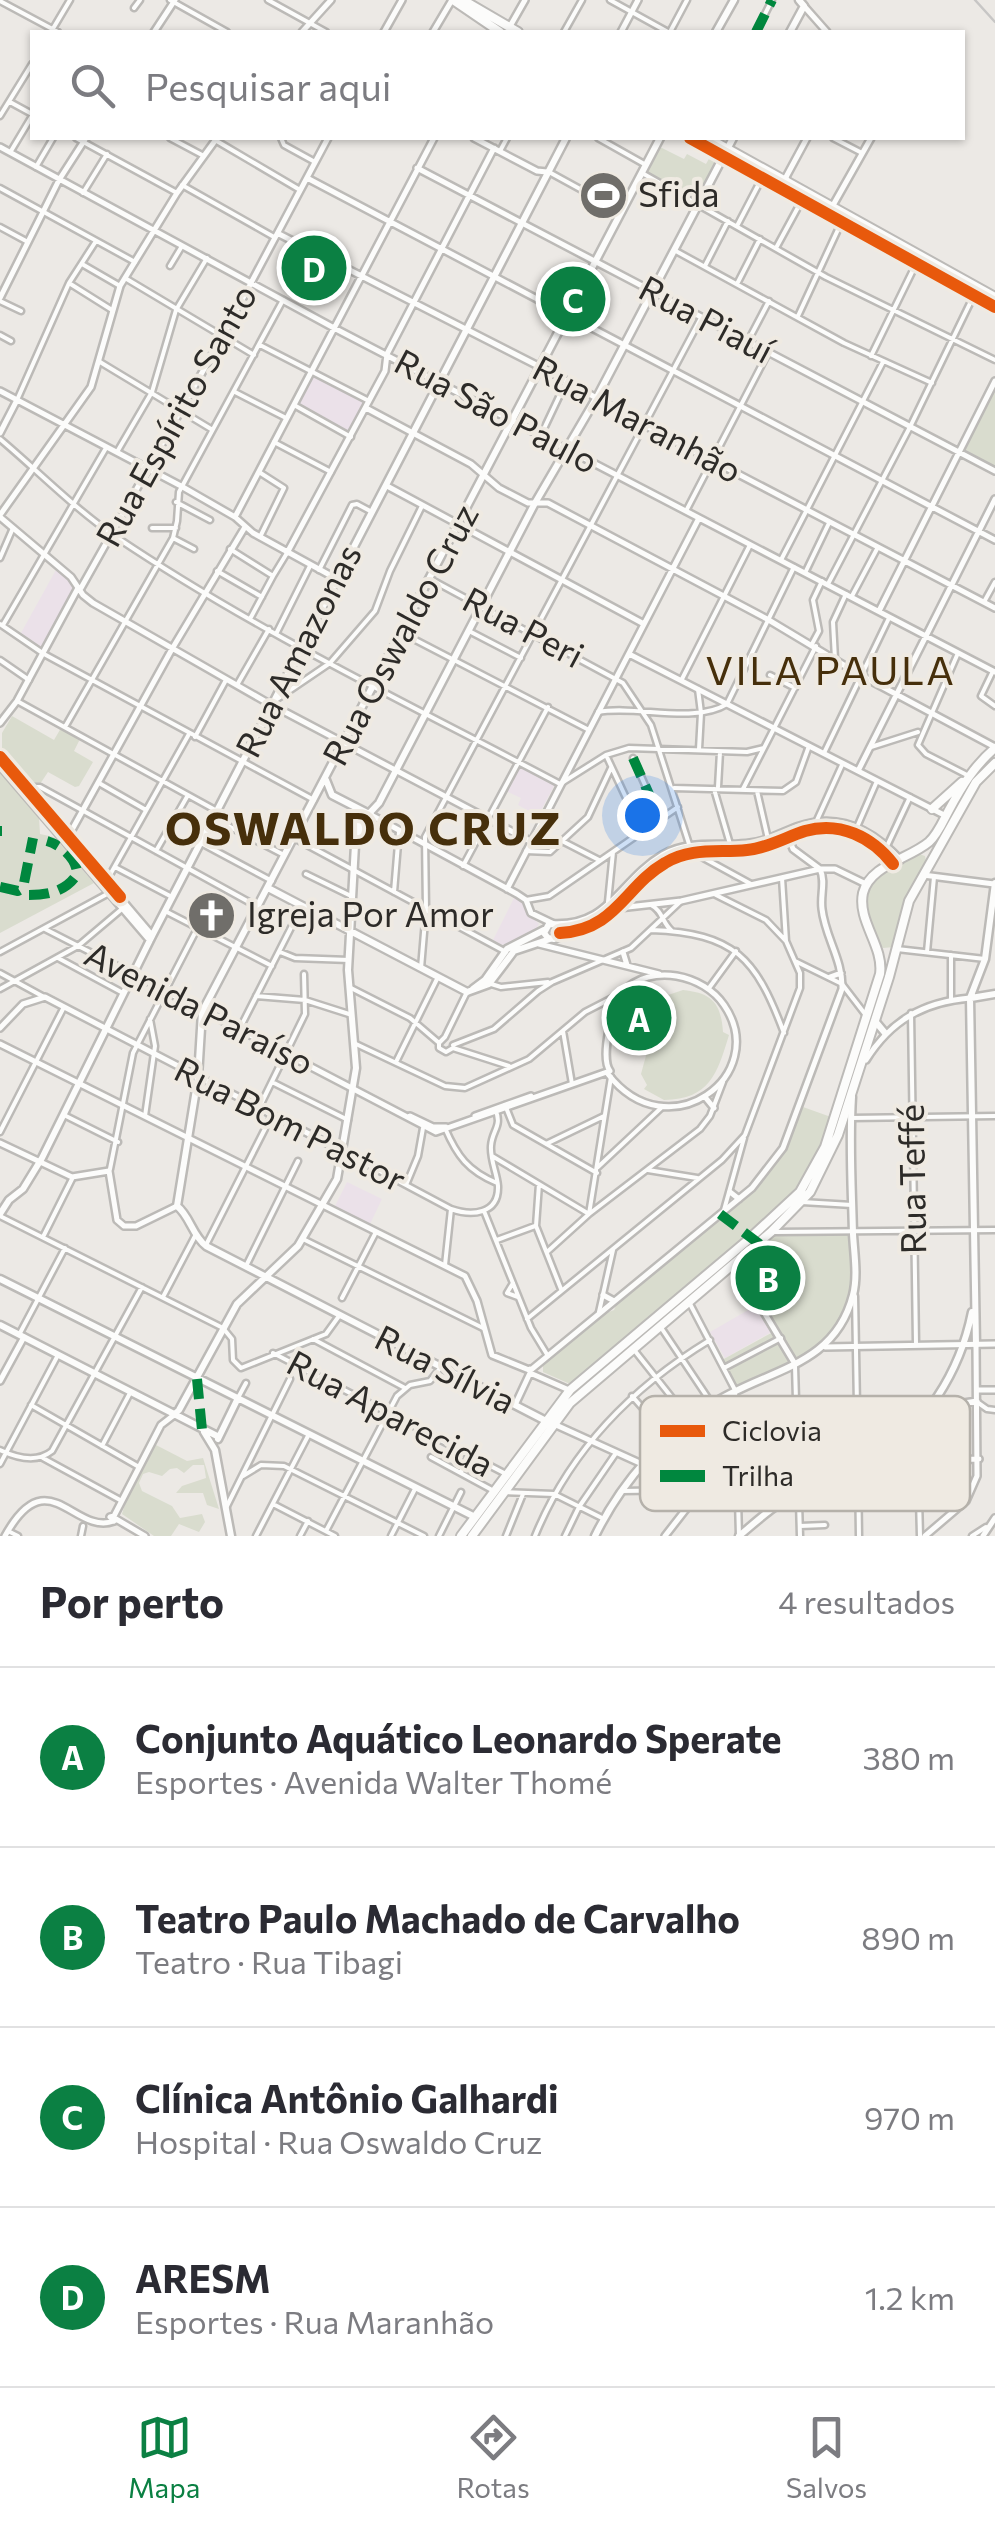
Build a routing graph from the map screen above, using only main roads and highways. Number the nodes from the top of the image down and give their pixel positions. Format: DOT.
graph roads {
  1 [pos="452,0"];
  2 [pos="463,0"];
  3 [pos="734,0"];
  4 [pos="801,3"];
  5 [pos="507,30"];
  6 [pos="508,30"];
  7 [pos="717,30"];
  8 [pos="791,30"];
  9 [pos="565,140"];
  10 [pos="659,140"];
  11 [pos="695,140"];
  12 [pos="710,140"];
  13 [pos="732,140"];
  14 [pos="725,152"];
  15 [pos="995,297"];
  16 [pos="995,306"];
  17 [pos="995,747"];
  18 [pos="0,757"];
  19 [pos="995,763"];
  20 [pos="1,768"];
  21 [pos="967,778"];
  22 [pos="326,779"];
  23 [pos="357,808"];
  24 [pos="932,809"];
  25 [pos="371,815"];
  26 [pos="815,825"];
  27 [pos="856,829"];
  28 [pos="358,835"];
  29 [pos="67,839"];
  30 [pos="692,848"];
  31 [pos="918,850"];
  32 [pos="897,862"];
  33 [pos="930,862"];
  34 [pos="995,884"];
  35 [pos="270,885"];
  36 [pos="615,907"];
  37 [pos="550,926"];
  38 [pos="352,932"];
  39 [pos="151,938"];
  40 [pos="554,938"];
  41 [pos="878,949"];
  42 [pos="897,949"];
  43 [pos="507,953"];
  44 [pos="995,994"];
  45 [pos="970,998"];
  46 [pos="871,1018"];
  47 [pos="885,1033"];
  48 [pos="853,1088"];
  49 [pos="177,1206"];
  50 [pos="786,1212"];
  51 [pos="0,1215"];
  52 [pos="769,1227"];
  53 [pos="263,1276"];
  54 [pos="0,1279"];
  55 [pos="976,1289"];
  56 [pos="0,1324"];
  57 [pos="976,1346"];
  58 [pos="198,1378"];
  59 [pos="586,1387"];
  60 [pos="570,1390"];
  61 [pos="725,1396"];
  62 [pos="938,1396"];
  63 [pos="238,1398"];
  64 [pos="570,1403"];
  65 [pos="174,1415"];
  66 [pos="552,1421"];
  67 [pos="202,1430"];
  68 [pos="219,1436"];
  69 [pos="214,1450"];
  70 [pos="640,1467"];
  71 [pos="499,1492"];
  72 [pos="770,1511"];
  73 [pos="477,1522"];
  74 [pos="230,1536"];
  75 [pos="462,1536"];
  76 [pos="472,1536"];
  77 [pos="595,1536"];
  78 [pos="739,1536"];
  1 -- 5 [label="main road"];
  2 -- 6 [label="main road"];
  3 -- 7 [label="main road"];
  4 -- 8 [label="main road"];
  9 -- 39 [label="main road, Rua Amazonas"];
  10 -- 22 [label="main road, Rua Oswaldo Cruz"];
  11 -- 14 [label="main road"];
  12 -- 14 [label="main road"];
  13 -- 14 [label="main road"];
  14 -- 15 [label="main road"];
  14 -- 16 [label="main road"];
  14 -- 25 [label="main road"];
  17 -- 21 [label="main road"];
  18 -- 29 [label="main road"];
  19 -- 33 [label="main road"];
  20 -- 29 [label="main road"];
  21 -- 24 [label="main road"];
  21 -- 31 [label="main road"];
  22 -- 23 [label="main road"];
  22 -- 35 [label="main road, Rua Oswaldo Cruz"];
  23 -- 25 [label="main road"];
  23 -- 28 [label="main road"];
  25 -- 28 [label="main road"];
  26 -- 27 [label="main road"];
  26 -- 30 [label="main road"];
  26 -- 30 [label="main road"];
  27 -- 32 [label="main road"];
  27 -- 32 [label="main road"];
  28 -- 38 [label="main road"];
  29 -- 39 [label="main road"];
  29 -- 39 [label="main road"];
  30 -- 36 [label="main road"];
  31 -- 32 [label="main road"];
  31 -- 33 [label="main road"];
  32 -- 41 [label="main road"];
  33 -- 42 [label="main road"];
  34 -- 45 [label="main road"];
  35 -- 38 [label="main road"];
  35 -- 49 [label="main road, Rua Oswaldo Cruz"];
  36 -- 37 [label="main road"];
  36 -- 40 [label="main road"];
  37 -- 40 [label="main road"];
  37 -- 40 [label="main road"];
  37 -- 43 [label="main road"];
  38 -- 43 [label="main road"];
  38 -- 53 [label="main road"];
  39 -- 51 [label="main road, Rua Amazonas"];
  40 -- 43 [label="main road"];
  41 -- 42 [label="main road"];
  41 -- 46 [label="main road"];
  42 -- 46 [label="main road"];
  44 -- 45 [label="main road"];
  45 -- 55 [label="main road"];
  46 -- 47 [label="main road"];
  46 -- 48 [label="main road"];
  46 -- 50 [label="main road"];
  48 -- 50 [label="main road"];
  48 -- 61 [label="main road"];
  49 -- 53 [label="main road, Rua Sílvia"];
  50 -- 52 [label="main road"];
  52 -- 59 [label="main road"];
  52 -- 60 [label="main road"];
  53 -- 58 [label="main road"];
  53 -- 66 [label="main road, Rua Sílvia"];
  54 -- 58 [label="main road"];
  55 -- 57 [label="main road"];
  55 -- 62 [label="main road"];
  56 -- 65 [label="main road"];
  58 -- 63 [label="main road"];
  58 -- 65 [label="main road"];
  59 -- 60 [label="main road"];
  59 -- 64 [label="main road"];
  60 -- 64 [label="main road"];
  60 -- 66 [label="main road"];
  63 -- 68 [label="main road"];
  63 -- 73 [label="main road"];
  64 -- 66 [label="main road"];
  65 -- 67 [label="main road"];
  66 -- 71 [label="main road"];
  66 -- 71 [label="main road"];
  67 -- 68 [label="main road"];
  67 -- 69 [label="main road"];
  68 -- 69 [label="main road"];
  69 -- 74 [label="main road"];
  70 -- 77 [label="main road"];
  71 -- 73 [label="main road"];
  72 -- 78 [label="main road"];
  73 -- 75 [label="main road"];
  73 -- 76 [label="main road"];
}
